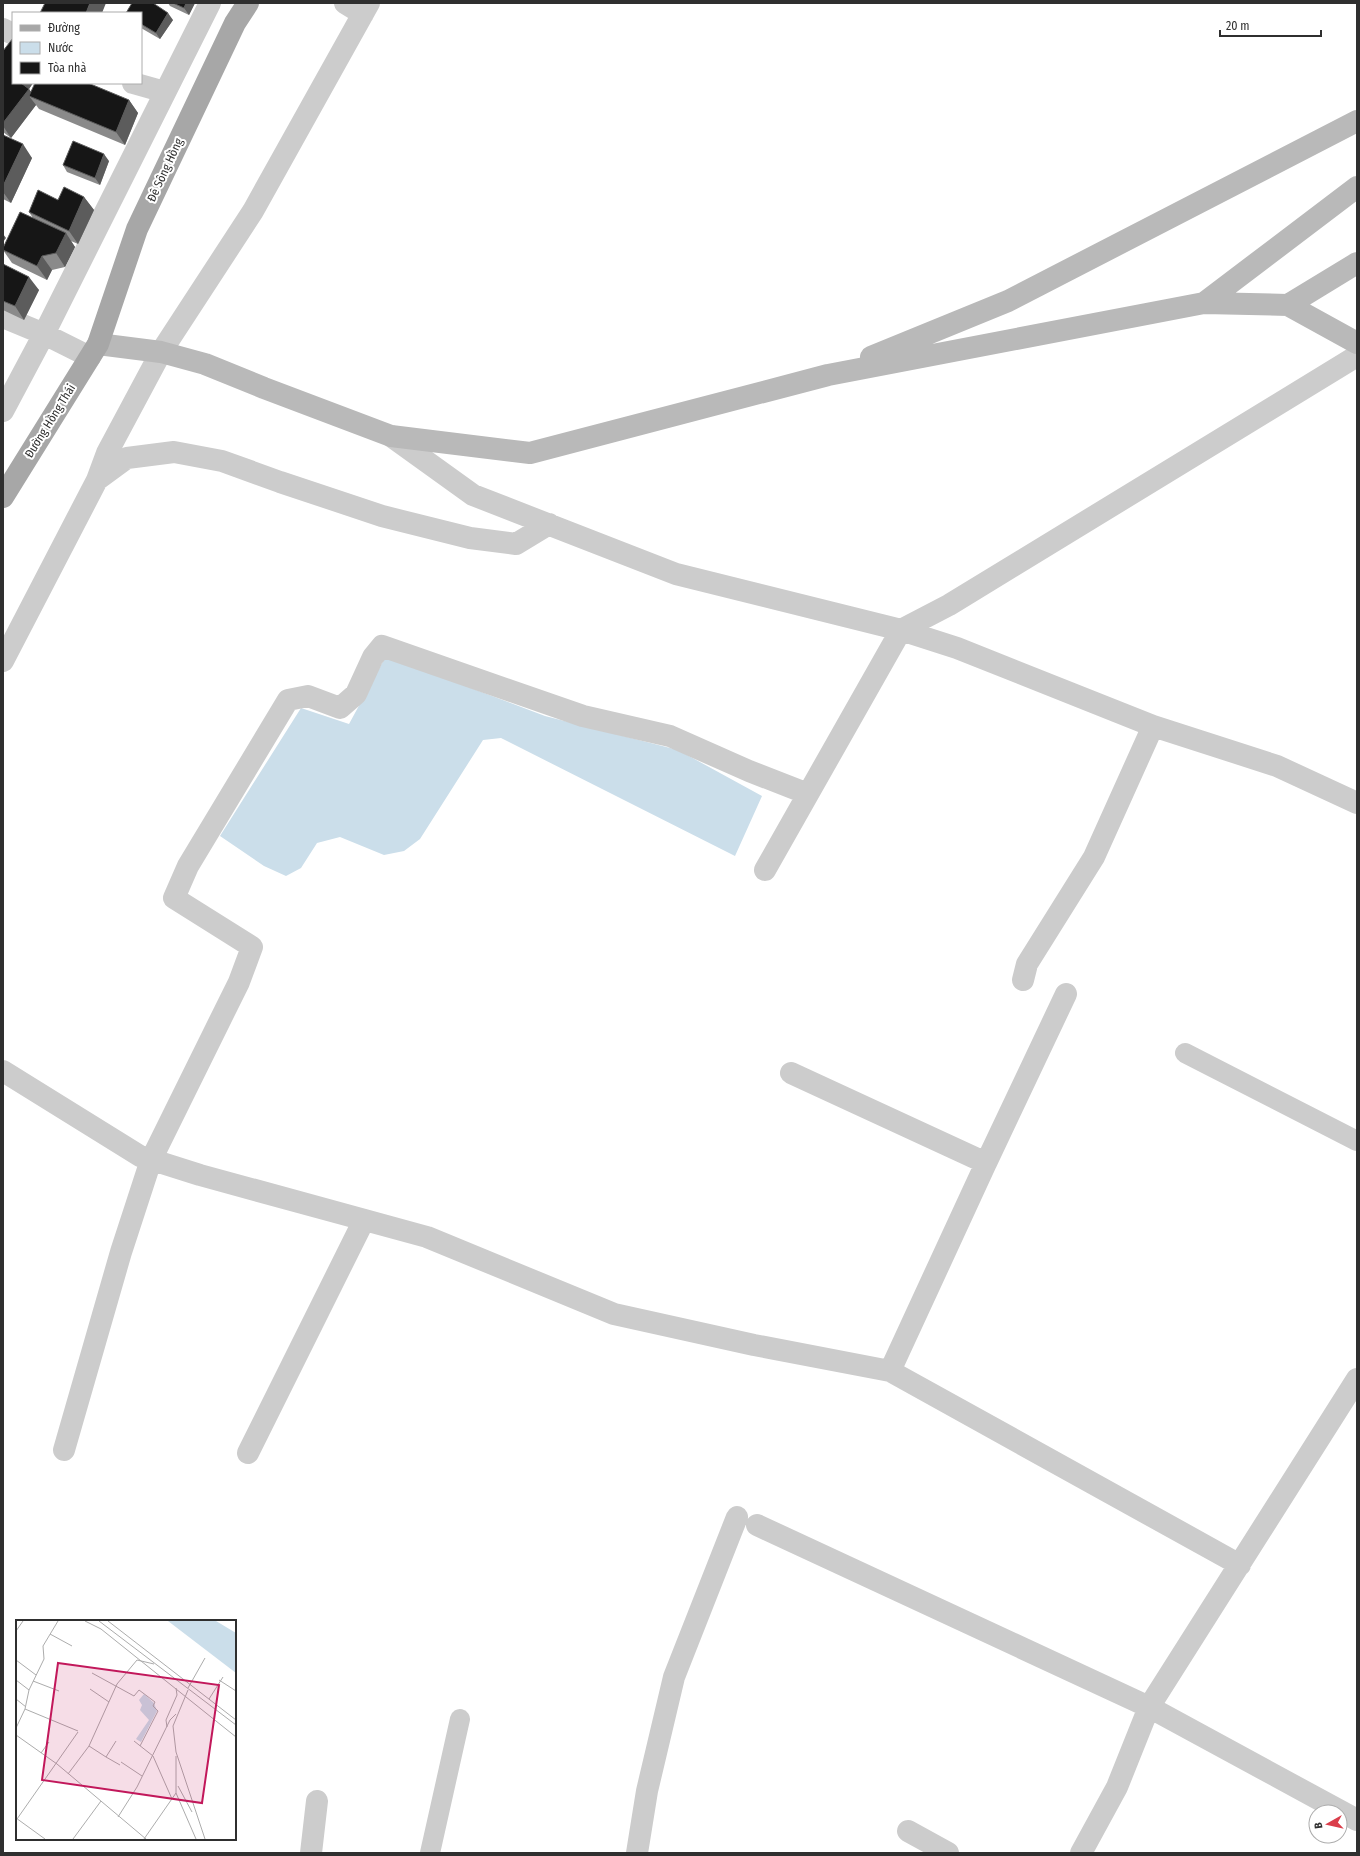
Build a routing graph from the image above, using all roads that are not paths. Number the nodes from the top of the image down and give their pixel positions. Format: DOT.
graph roads {
  1 [pos="210,3"];
  2 [pos="248,3"];
  3 [pos="359,7"];
  4 [pos="3,29"];
  5 [pos="12,34"];
  6 [pos="137,84"];
  7 [pos="165,92"];
  8 [pos="1357,121"];
  9 [pos="1357,187"];
  10 [pos="1357,263"];
  11 [pos="1204,303"];
  12 [pos="1288,305"];
  13 [pos="3,317"];
  14 [pos="44,334"];
  15 [pos="1357,343"];
  16 [pos="94,351"];
  17 [pos="161,352"];
  18 [pos="1357,356"];
  19 [pos="828,375"];
  20 [pos="3,411"];
  21 [pos="392,436"];
  22 [pos="97,480"];
  23 [pos="3,497"];
  24 [pos="549,524"];
  25 [pos="901,630"];
  26 [pos="3,661"];
  27 [pos="1153,726"];
  28 [pos="808,794"];
  29 [pos="1357,802"];
  30 [pos="765,870"];
  31 [pos="1023,980"];
  32 [pos="1066,994"];
  33 [pos="1185,1053"];
  34 [pos="3,1071"];
  35 [pos="790,1073"];
  36 [pos="1357,1142"];
  37 [pos="151,1160"];
  38 [pos="986,1163"];
  39 [pos="364,1220"];
  40 [pos="890,1371"];
  41 [pos="1357,1379"];
  42 [pos="64,1450"];
  43 [pos="248,1453"];
  44 [pos="1240,1565"];
  45 [pos="1149,1707"];
  46 [pos="460,1719"];
  47 [pos="317,1801"];
  48 [pos="1357,1820"];
  49 [pos="908,1831"];
  50 [pos="312,1853"];
  51 [pos="430,1853"];
  52 [pos="637,1853"];
  53 [pos="948,1853"];
  54 [pos="1081,1853"];
  1 -- 7 [label="street"];
  2 -- 16 [label="main road, Đê Sông Hồng"];
  3 -- 17 [label="street"];
  4 -- 5 [label="street"];
  6 -- 7 [label="street"];
  7 -- 14 [label="street"];
  8 -- 19 [label="main road"];
  9 -- 11 [label="main road"];
  10 -- 12 [label="main road"];
  11 -- 12 [label="main road"];
  11 -- 19 [label="main road"];
  12 -- 15 [label="main road"];
  13 -- 14 [label="street"];
  14 -- 16 [label="street"];
  14 -- 20 [label="street"];
  16 -- 17 [label="main road"];
  16 -- 23 [label="main road, Đường Hồng Thái"];
  17 -- 21 [label="main road"];
  17 -- 22 [label="street"];
  18 -- 25 [label="street"];
  19 -- 21 [label="main road"];
  21 -- 24 [label="street"];
  22 -- 24 [label="street"];
  22 -- 26 [label="street"];
  24 -- 25 [label="street"];
  25 -- 27 [label="street"];
  25 -- 28 [label="street"];
  27 -- 29 [label="street"];
  27 -- 31 [label="street"];
  28 -- 30 [label="street"];
  28 -- 37 [label="street"];
  32 -- 38 [label="street"];
  33 -- 36 [label="lane"];
  34 -- 37 [label="street"];
  35 -- 38 [label="street"];
  37 -- 39 [label="street"];
  37 -- 42 [label="street"];
  38 -- 40 [label="street"];
  39 -- 40 [label="street"];
  39 -- 43 [label="street"];
  40 -- 44 [label="street"];
  41 -- 44 [label="street"];
  44 -- 45 [label="street"];
  45 -- 48 [label="street"];
  45 -- 52 [label="street"];
  45 -- 54 [label="street"];
  46 -- 51 [label="lane"];
  47 -- 50 [label="street"];
  49 -- 53 [label="street"];
}
